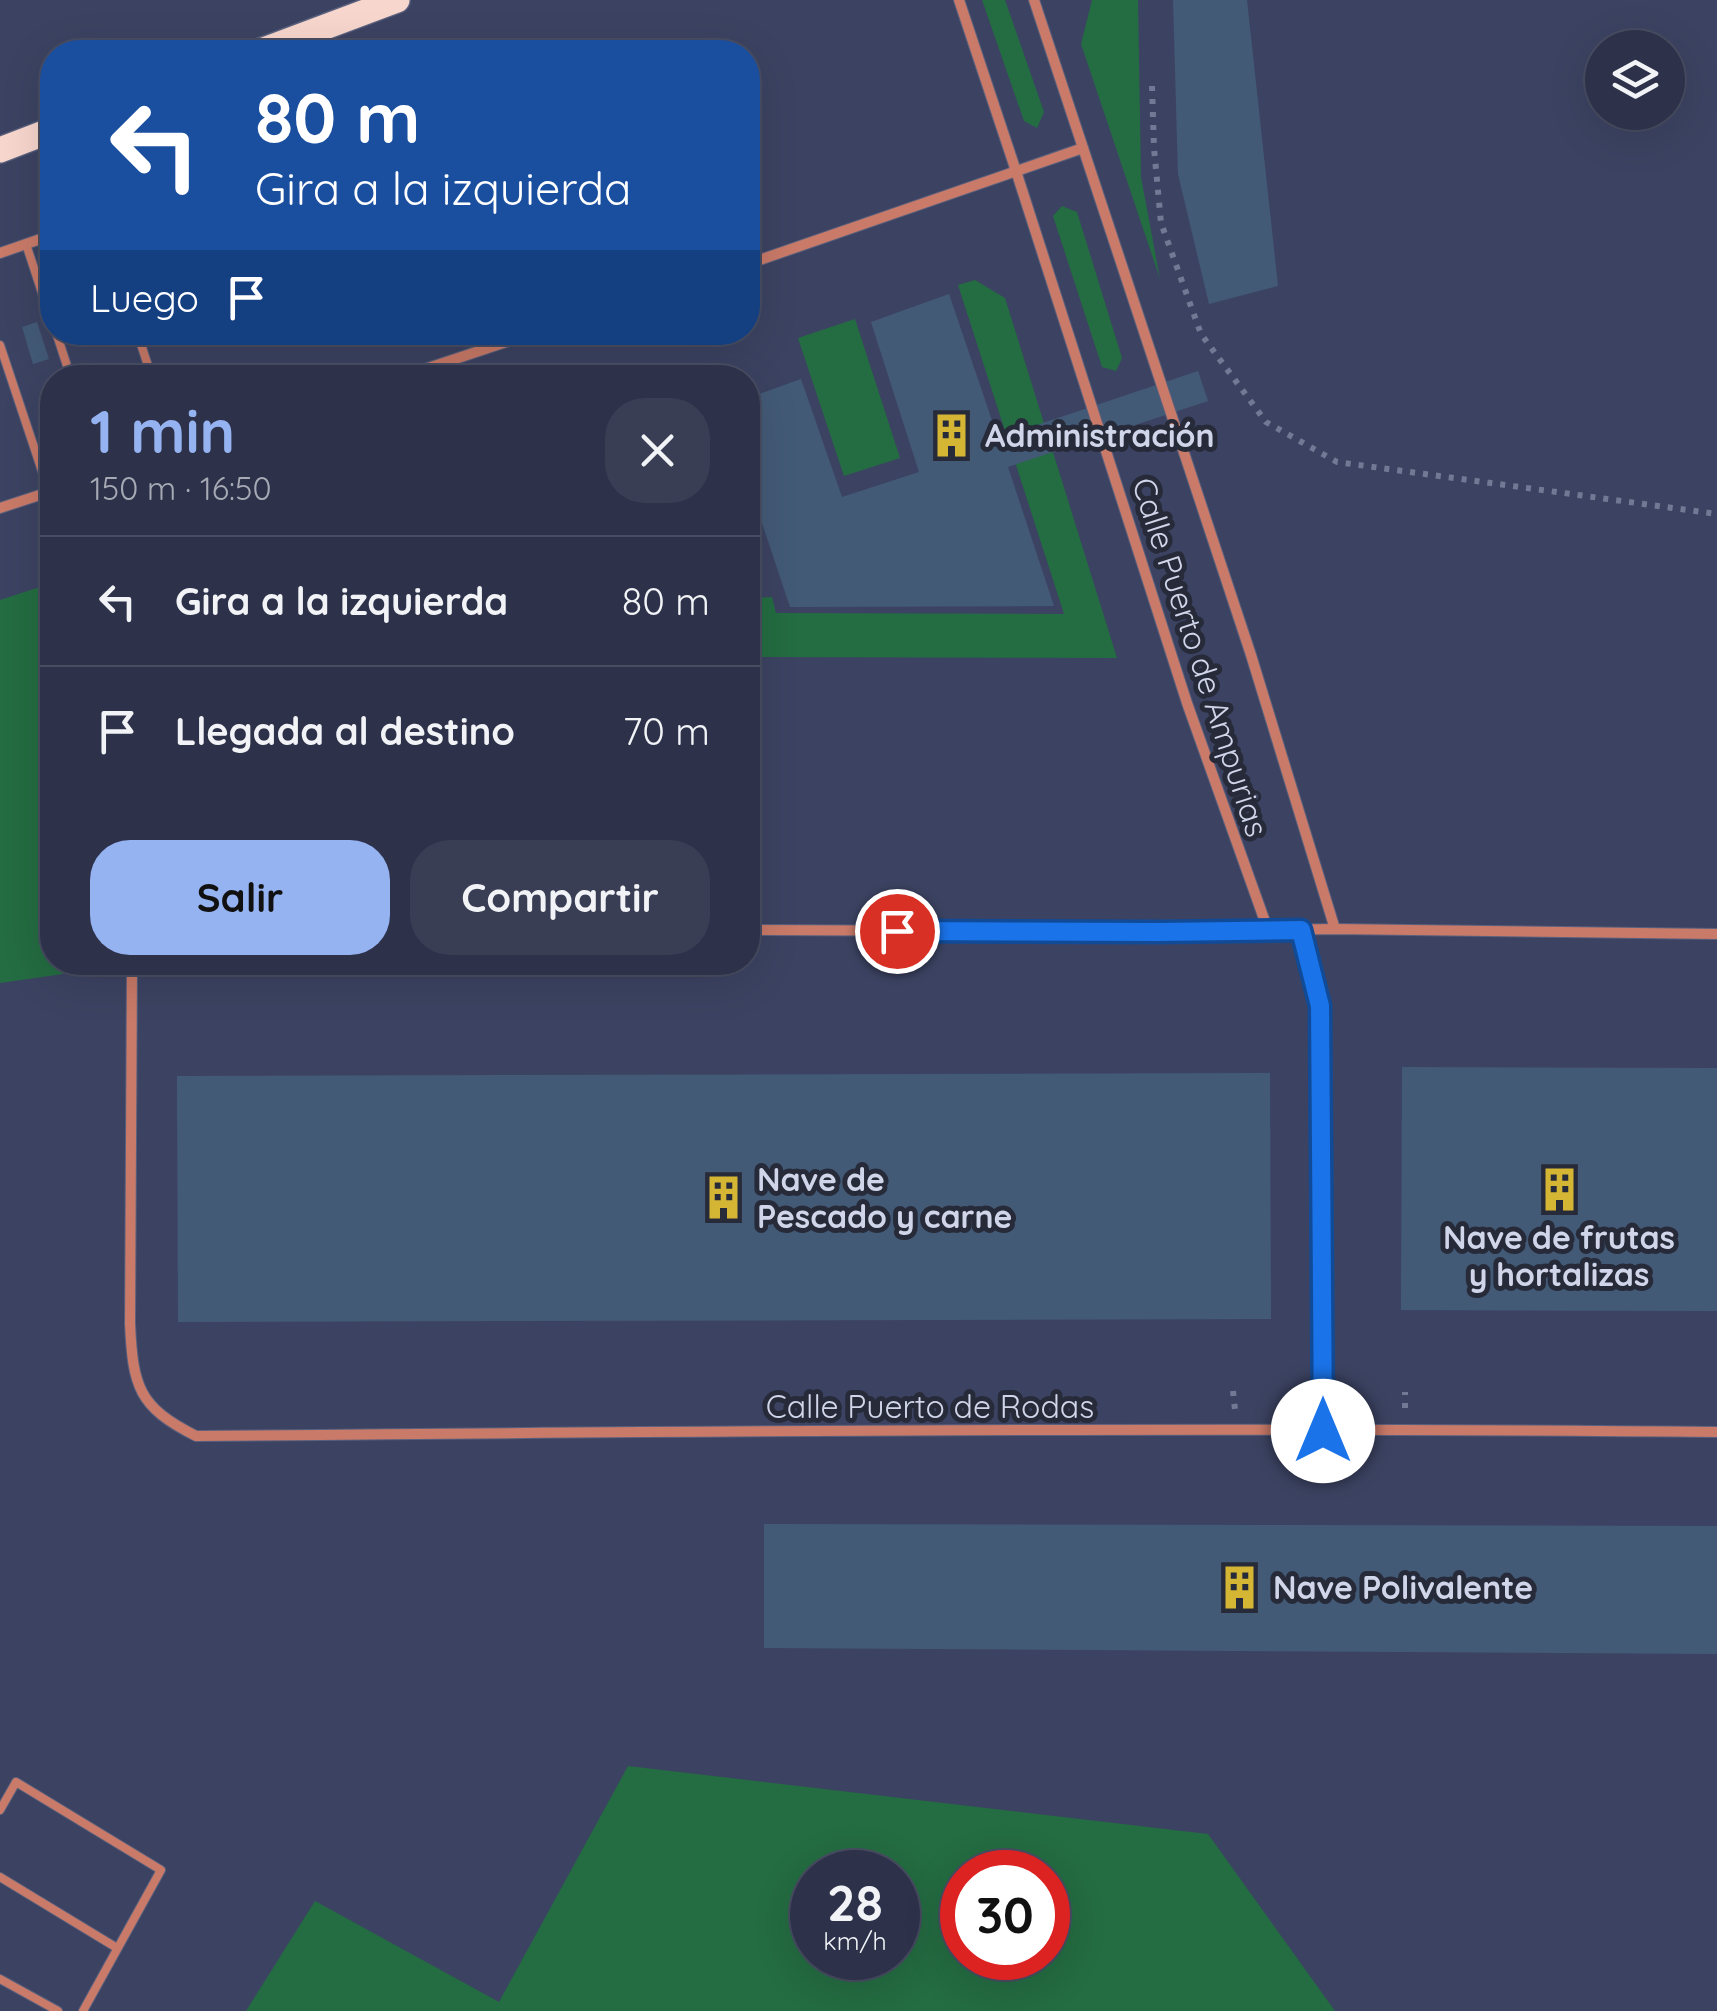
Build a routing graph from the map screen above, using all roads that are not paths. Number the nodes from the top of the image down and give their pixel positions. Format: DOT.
graph roads {
  1 [pos="398,0"];
  2 [pos="959,0"];
  3 [pos="1034,0"];
  4 [pos="290,40"];
  5 [pos="40,135"];
  6 [pos="1082,148"];
  7 [pos="0,150"];
  8 [pos="1016,171"];
  9 [pos="40,239"];
  10 [pos="26,244"];
  11 [pos="0,253"];
  12 [pos="760,260"];
  13 [pos="40,287"];
  14 [pos="0,345"];
  15 [pos="497,345"];
  16 [pos="437,365"];
  17 [pos="40,460"];
  18 [pos="40,495"];
  19 [pos="0,508"];
  20 [pos="1335,929"];
  21 [pos="760,930"];
  22 [pos="1268,930"];
  23 [pos="1301,930"];
  24 [pos="1717,934"];
  25 [pos="132,975"];
  26 [pos="1323,1431"];
  27 [pos="1717,1432"];
  28 [pos="0,1810"];
  29 [pos="0,1876"];
  30 [pos="117,1948"];
  31 [pos="0,1979"];
  32 [pos="58,2011"];
  33 [pos="83,2011"];
  1 -- 4 [label="main road"];
  2 -- 8 [label="street, Calle Puerto de Ampurias"];
  3 -- 6 [label="street, Calle Puerto de Ampurias"];
  5 -- 7 [label="main road"];
  6 -- 8 [label="street"];
  6 -- 20 [label="street, Calle Puerto de Ampurias"];
  8 -- 12 [label="street"];
  8 -- 22 [label="street, Calle Puerto de Ampurias"];
  9 -- 10 [label="street"];
  10 -- 11 [label="street"];
  10 -- 13 [label="lane"];
  14 -- 17 [label="lane"];
  15 -- 16 [label="street"];
  18 -- 19 [label="street"];
  20 -- 23 [label="street"];
  20 -- 24 [label="street"];
  21 -- 22 [label="street"];
  22 -- 23 [label="street"];
  23 -- 26 [label="street"];
  25 -- 26 [label="street, Calle Puerto de Rodas"];
  26 -- 27 [label="street, Calle Puerto de Rodas"];
  28 -- 30 [label="lane"];
  29 -- 30 [label="lane"];
  30 -- 33 [label="lane"];
  31 -- 32 [label="lane"];
}
